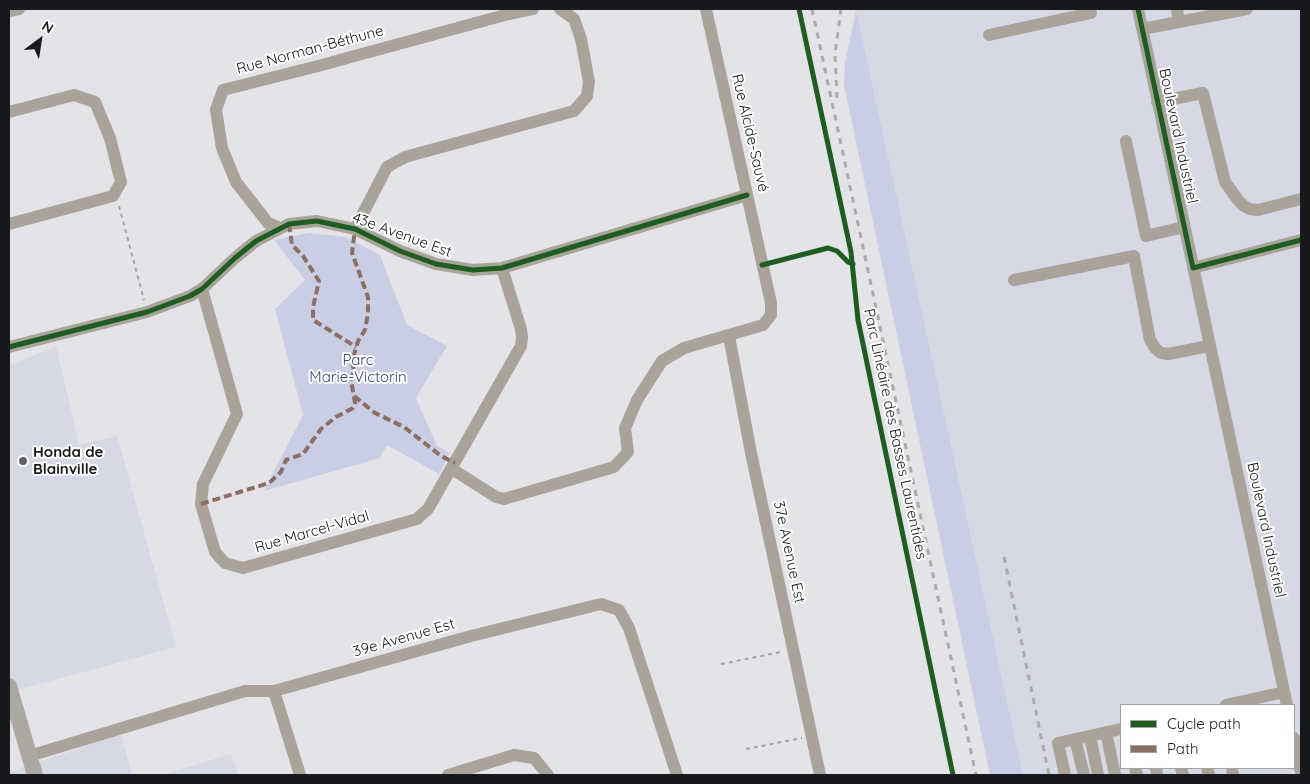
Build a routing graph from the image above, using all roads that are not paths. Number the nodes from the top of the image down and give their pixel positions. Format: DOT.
graph roads {
  1 [pos="19,9"];
  2 [pos="533,9"];
  3 [pos="560,9"];
  4 [pos="706,9"];
  5 [pos="1138,9"];
  6 [pos="1177,9"];
  7 [pos="1246,9"];
  8 [pos="9,12"];
  9 [pos="1091,13"];
  10 [pos="1179,22"];
  11 [pos="1142,29"];
  12 [pos="989,35"];
  13 [pos="1158,102"];
  14 [pos="9,112"];
  15 [pos="1126,141"];
  16 [pos="747,195"];
  17 [pos="1301,199"];
  18 [pos="9,224"];
  19 [pos="280,228"];
  20 [pos="1184,228"];
  21 [pos="355,229"];
  22 [pos="1301,240"];
  23 [pos="502,268"];
  24 [pos="1193,268"];
  25 [pos="1014,280"];
  26 [pos="202,289"];
  27 [pos="728,336"];
  28 [pos="1210,346"];
  29 [pos="9,347"];
  30 [pos="452,468"];
  31 [pos="9,686"];
  32 [pos="274,691"];
  33 [pos="1284,692"];
  34 [pos="1230,704"];
  35 [pos="1287,704"];
  36 [pos="1120,729"];
  37 [pos="1106,732"];
  38 [pos="1090,736"];
  39 [pos="1075,739"];
  40 [pos="1295,743"];
  41 [pos="29,756"];
  42 [pos="1301,772"];
  43 [pos="35,775"];
  44 [pos="300,775"];
  45 [pos="448,775"];
  46 [pos="548,775"];
  47 [pos="677,775"];
  48 [pos="820,775"];
  49 [pos="1065,775"];
  50 [pos="1084,775"];
  51 [pos="1098,775"];
  52 [pos="1115,775"];
  1 -- 8 [label="street"];
  2 -- 19 [label="street, Rue Norman-Béthune"];
  3 -- 21 [label="street"];
  4 -- 16 [label="street, Rue Alcide-Sauvé"];
  5 -- 11 [label="street, Boulevard Industriel"];
  6 -- 10 [label="street"];
  7 -- 10 [label="street"];
  9 -- 12 [label="street"];
  10 -- 11 [label="street"];
  11 -- 13 [label="street, Boulevard Industriel"];
  13 -- 17 [label="street"];
  13 -- 20 [label="street, Boulevard Industriel"];
  14 -- 18 [label="street"];
  15 -- 20 [label="street"];
  16 -- 23 [label="street, 43e Avenue Est"];
  16 -- 27 [label="street, Rue Alcide-Sauvé"];
  19 -- 21 [label="street, 43e Avenue Est"];
  19 -- 26 [label="street, 43e Avenue Est"];
  20 -- 24 [label="street, Boulevard Industriel"];
  21 -- 23 [label="street, 43e Avenue Est"];
  22 -- 24 [label="street"];
  23 -- 30 [label="street, Rue Marcel-Vidal"];
  24 -- 28 [label="street, Boulevard Industriel"];
  25 -- 28 [label="street"];
  26 -- 29 [label="street, 43e Avenue Est"];
  26 -- 30 [label="street, Rue Marcel-Vidal"];
  27 -- 30 [label="street"];
  27 -- 48 [label="street, 37e Avenue Est"];
  28 -- 33 [label="street, Boulevard Industriel"];
  31 -- 41 [label="main road"];
  32 -- 41 [label="street, 39e Avenue Est"];
  32 -- 44 [label="street"];
  32 -- 47 [label="street, 39e Avenue Est"];
  33 -- 34 [label="street"];
  33 -- 35 [label="street, Boulevard Industriel"];
  36 -- 37 [label="street"];
  37 -- 38 [label="street"];
  37 -- 52 [label="street"];
  38 -- 39 [label="street"];
  38 -- 51 [label="street"];
  39 -- 49 [label="street"];
  39 -- 50 [label="street"];
  40 -- 42 [label="street"];
  41 -- 43 [label="main road"];
  45 -- 46 [label="street"];
}
